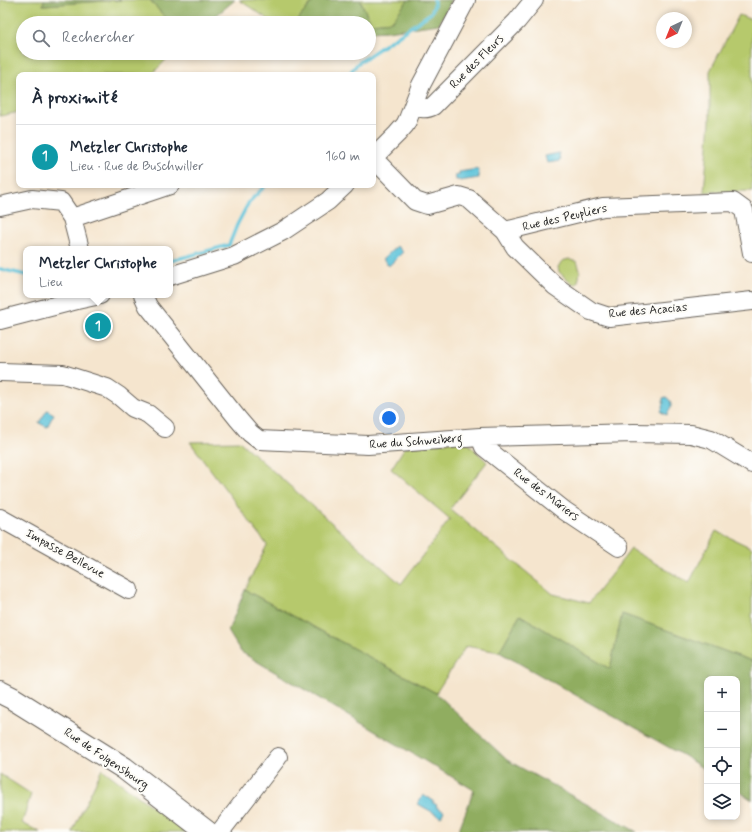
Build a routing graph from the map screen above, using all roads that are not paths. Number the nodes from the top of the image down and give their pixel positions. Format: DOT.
graph roads {
  1 [pos="466,0"];
  2 [pos="534,0"];
  3 [pos="413,106"];
  4 [pos="376,155"];
  5 [pos="376,161"];
  6 [pos="161,188"];
  7 [pos="342,188"];
  8 [pos="0,206"];
  9 [pos="72,218"];
  10 [pos="505,231"];
  11 [pos="79,246"];
  12 [pos="752,253"];
  13 [pos="173,275"];
  14 [pos="86,298"];
  15 [pos="144,298"];
  16 [pos="752,301"];
  17 [pos="0,320"];
  18 [pos="0,372"];
  19 [pos="165,428"];
  20 [pos="480,437"];
  21 [pos="752,464"];
  22 [pos="0,518"];
  23 [pos="619,547"];
  24 [pos="129,590"];
  25 [pos="0,692"];
  26 [pos="278,758"];
  27 [pos="207,832"];
  28 [pos="220,832"];
  1 -- 3 [label="street"];
  2 -- 3 [label="street, Rue des Fleurs"];
  3 -- 4 [label="street"];
  5 -- 10 [label="street"];
  6 -- 9 [label="street"];
  7 -- 13 [label="street"];
  8 -- 9 [label="street"];
  9 -- 11 [label="street"];
  10 -- 12 [label="street, Rue des Peupliers"];
  10 -- 16 [label="street, Rue des Acacias"];
  14 -- 17 [label="street"];
  15 -- 20 [label="street, Rue du Schweiberg"];
  18 -- 19 [label="street"];
  20 -- 21 [label="street, Rue du Schweiberg"];
  20 -- 23 [label="street, Rue des Mûriers"];
  22 -- 24 [label="street, Impasse Bellevue"];
  25 -- 27 [label="main road, Rue de Folgensbourg"];
  26 -- 28 [label="street"];
}
